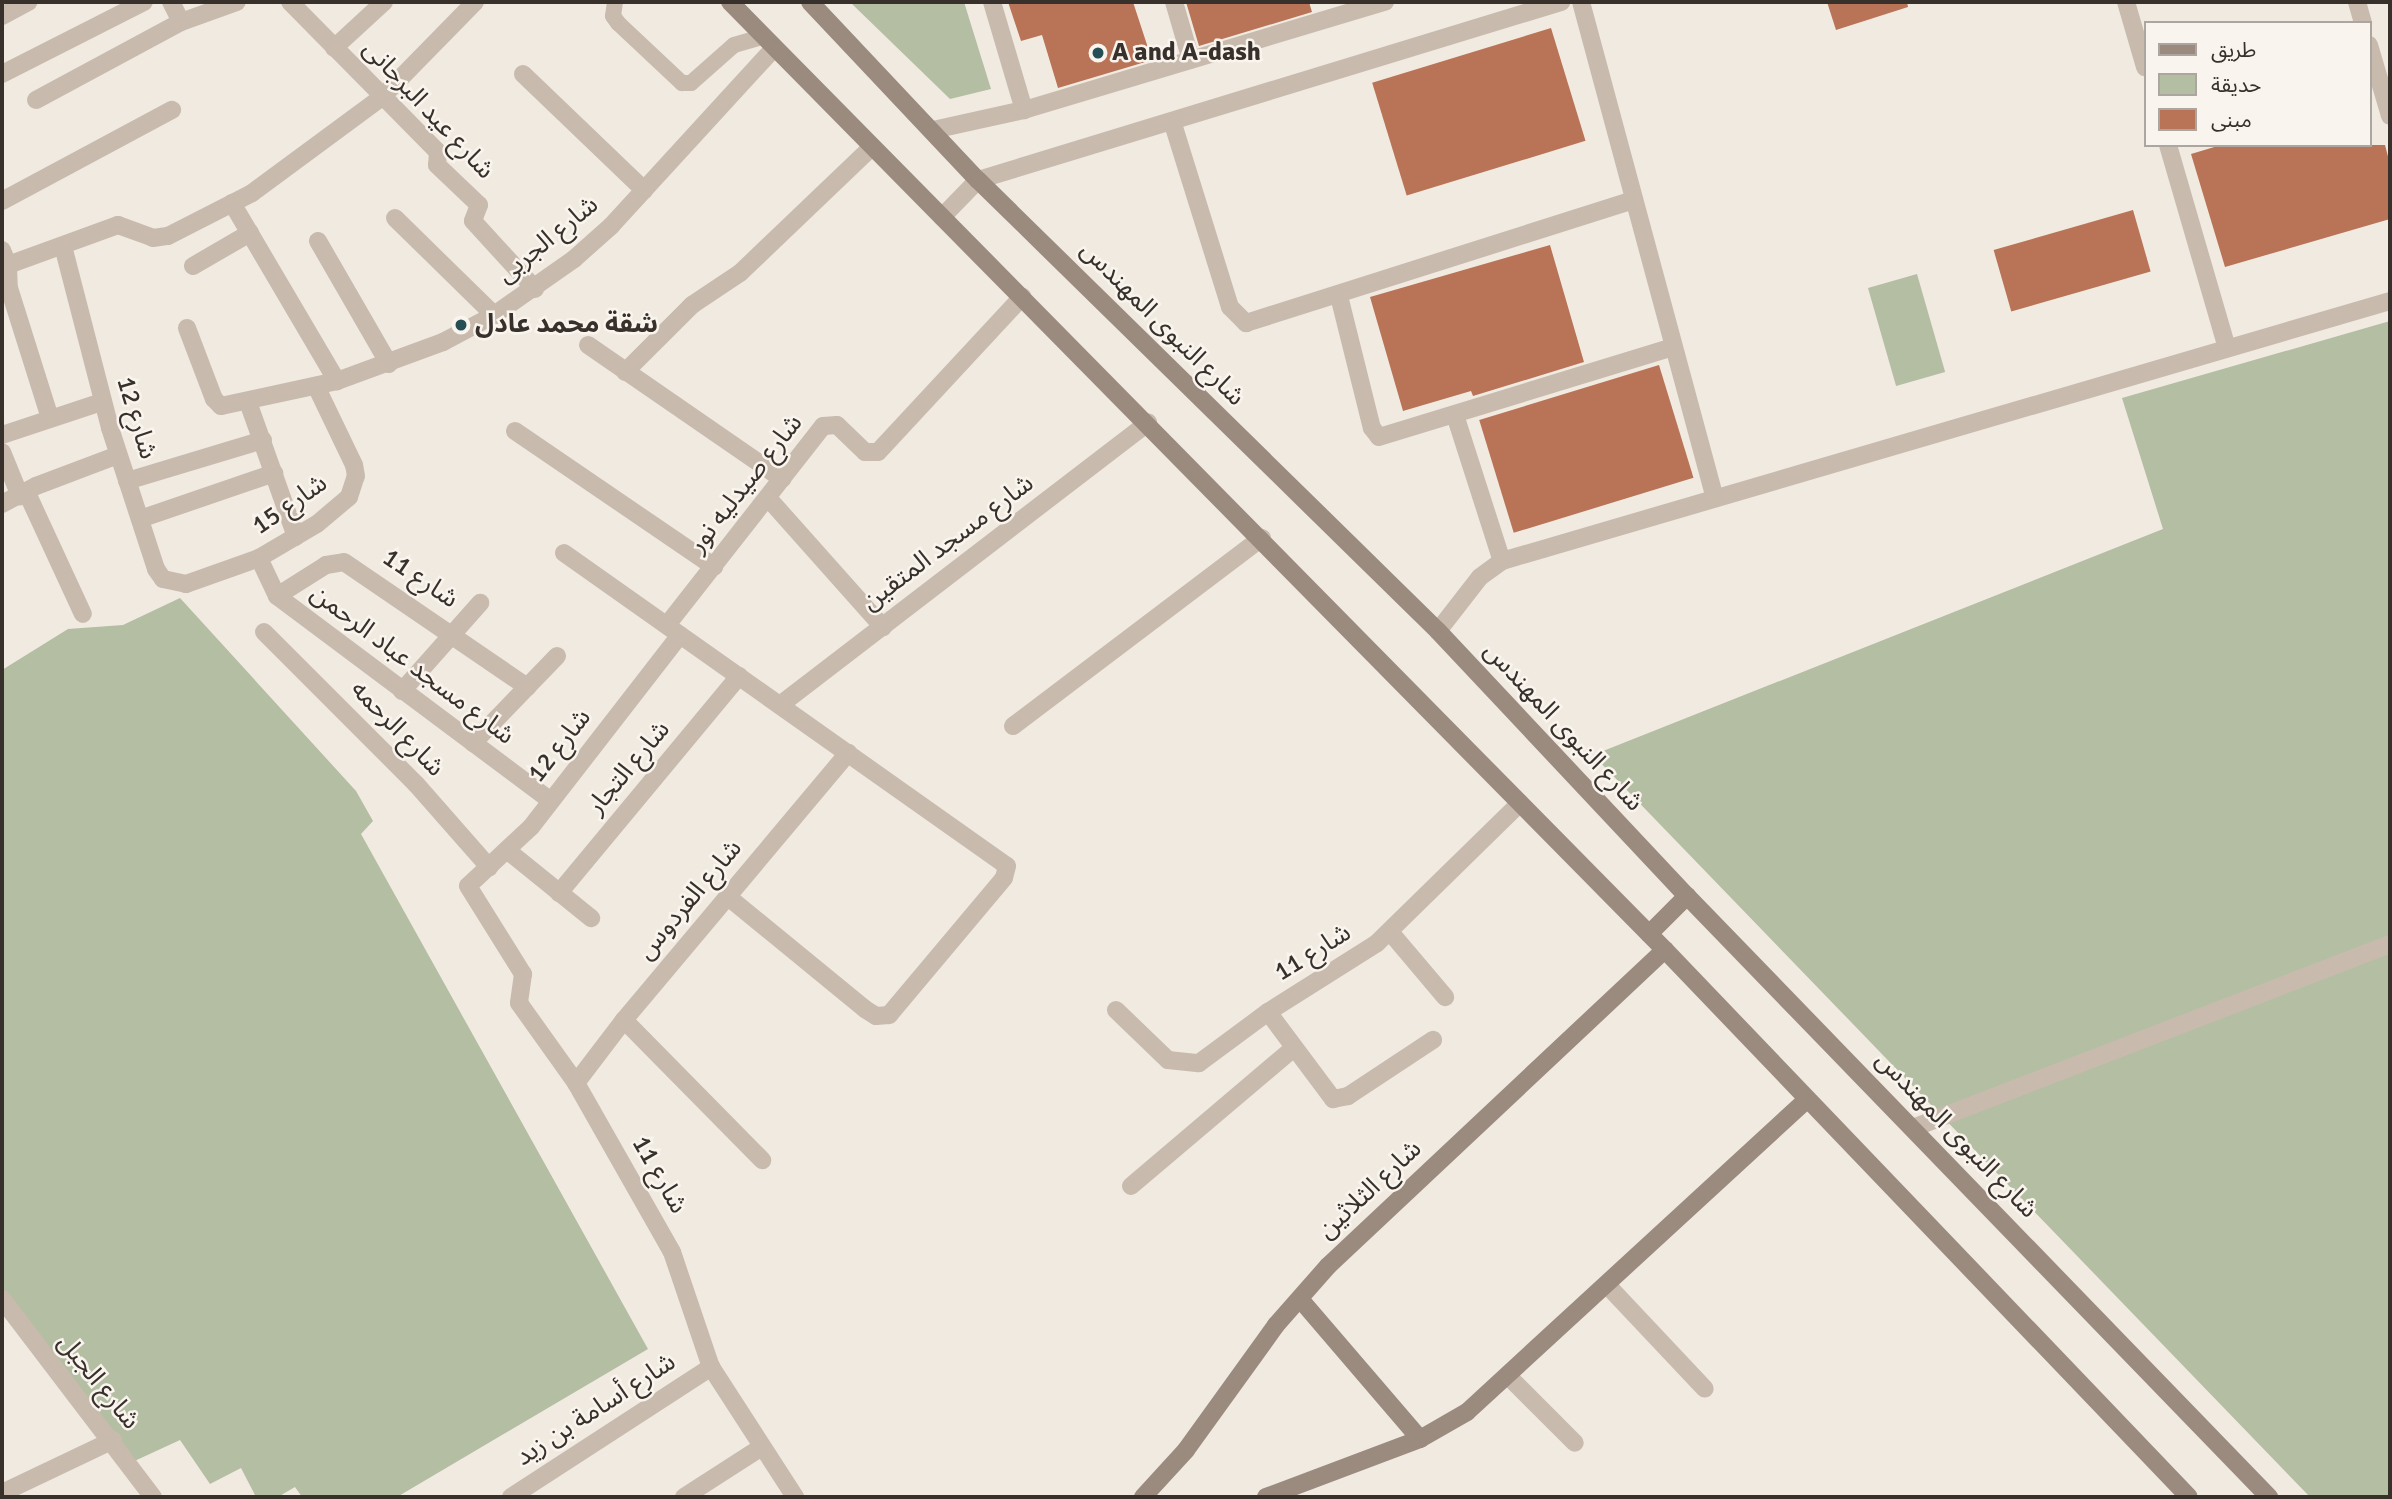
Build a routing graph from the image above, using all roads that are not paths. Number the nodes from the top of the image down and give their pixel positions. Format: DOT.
graph roads {
  1 [pos="28,2"];
  2 [pos="144,2"];
  3 [pos="172,2"];
  4 [pos="237,2"];
  5 [pos="290,2"];
  6 [pos="384,2"];
  7 [pos="475,2"];
  8 [pos="615,2"];
  9 [pos="730,2"];
  10 [pos="810,2"];
  11 [pos="992,2"];
  12 [pos="1174,2"];
  13 [pos="1385,2"];
  14 [pos="1561,2"];
  15 [pos="1581,2"];
  16 [pos="2126,2"];
  17 [pos="2357,2"];
  18 [pos="2,16"];
  19 [pos="2362,21"];
  20 [pos="181,22"];
  21 [pos="768,43"];
  22 [pos="334,48"];
  23 [pos="2371,52"];
  24 [pos="1191,60"];
  25 [pos="2144,64"];
  26 [pos="2,74"];
  27 [pos="523,74"];
  28 [pos="382,97"];
  29 [pos="36,100"];
  30 [pos="172,110"];
  31 [pos="1024,110"];
  32 [pos="2390,116"];
  33 [pos="1173,124"];
  34 [pos="933,130"];
  35 [pos="872,147"];
  36 [pos="2169,147"];
  37 [pos="978,180"];
  38 [pos="644,190"];
  39 [pos="1634,200"];
  40 [pos="2,201"];
  41 [pos="232,203"];
  42 [pos="942,217"];
  43 [pos="395,218"];
  44 [pos="250,233"];
  45 [pos="318,241"];
  46 [pos="63,246"];
  47 [pos="5,257"];
  48 [pos="193,267"];
  49 [pos="536,289"];
  50 [pos="1339,296"];
  51 [pos="1021,297"];
  52 [pos="2390,301"];
  53 [pos="495,315"];
  54 [pos="187,328"];
  55 [pos="588,345"];
  56 [pos="1674,347"];
  57 [pos="2227,348"];
  58 [pos="389,364"];
  59 [pos="625,372"];
  60 [pos="337,381"];
  61 [pos="316,386"];
  62 [pos="102,402"];
  63 [pos="248,402"];
  64 [pos="1455,415"];
  65 [pos="50,418"];
  66 [pos="1148,423"];
  67 [pos="515,431"];
  68 [pos="2,435"];
  69 [pos="263,440"];
  70 [pos="2,452"];
  71 [pos="118,455"];
  72 [pos="274,472"];
  73 [pos="782,479"];
  74 [pos="127,481"];
  75 [pos="23,495"];
  76 [pos="1714,495"];
  77 [pos="768,498"];
  78 [pos="2,504"];
  79 [pos="139,519"];
  80 [pos="296,537"];
  81 [pos="1262,538"];
  82 [pos="564,553"];
  83 [pos="259,558"];
  84 [pos="1502,561"];
  85 [pos="714,567"];
  86 [pos="186,584"];
  87 [pos="277,596"];
  88 [pos="480,603"];
  89 [pos="83,614"];
  90 [pos="883,627"];
  91 [pos="674,630"];
  92 [pos="1438,631"];
  93 [pos="264,632"];
  94 [pos="453,633"];
  95 [pos="557,656"];
  96 [pos="739,676"];
  97 [pos="527,687"];
  98 [pos="402,691"];
  99 [pos="780,705"];
  100 [pos="1013,726"];
  101 [pos="473,743"];
  102 [pos="848,753"];
  103 [pos="551,801"];
  104 [pos="1520,803"];
  105 [pos="508,851"];
  106 [pos="489,867"];
  107 [pos="470,885"];
  108 [pos="559,893"];
  109 [pos="727,896"];
  110 [pos="1687,896"];
  111 [pos="591,918"];
  112 [pos="1391,933"];
  113 [pos="1649,934"];
  114 [pos="2390,944"];
  115 [pos="1665,950"];
  116 [pos="1445,997"];
  117 [pos="1116,1010"];
  118 [pos="1268,1012"];
  119 [pos="624,1020"];
  120 [pos="1433,1040"];
  121 [pos="1294,1048"];
  122 [pos="576,1083"];
  123 [pos="1807,1100"];
  124 [pos="1913,1128"];
  125 [pos="762,1160"];
  126 [pos="1131,1186"];
  127 [pos="1608,1286"];
  128 [pos="1300,1298"];
  129 [pos="5,1309"];
  130 [pos="710,1367"];
  131 [pos="1509,1377"];
  132 [pos="1705,1389"];
  133 [pos="1419,1439"];
  134 [pos="113,1440"];
  135 [pos="1575,1443"];
  136 [pos="760,1448"];
  137 [pos="2,1493"];
  138 [pos="515,1496"];
  139 [pos="153,1497"];
  140 [pos="684,1497"];
  141 [pos="795,1497"];
  142 [pos="1143,1497"];
  143 [pos="1266,1497"];
  144 [pos="2189,1497"];
  145 [pos="2269,1497"];
  1 -- 18 [label="street"];
  2 -- 26 [label="street"];
  3 -- 20 [label="street"];
  4 -- 20 [label="street"];
  5 -- 22 [label="street, شارع عيد البرجانى"];
  6 -- 22 [label="street"];
  7 -- 28 [label="street"];
  8 -- 21 [label="lane"];
  9 -- 21 [label="street"];
  10 -- 34 [label="street, شارع النبوى المهندس"];
  11 -- 31 [label="street"];
  12 -- 24 [label="street"];
  13 -- 24 [label="street"];
  14 -- 33 [label="street"];
  15 -- 39 [label="street"];
  16 -- 25 [label="street"];
  17 -- 19 [label="street"];
  20 -- 29 [label="street"];
  21 -- 35 [label="street"];
  21 -- 38 [label="street, شارع الجربى"];
  22 -- 28 [label="street, شارع عيد البرجانى"];
  23 -- 32 [label="street"];
  24 -- 31 [label="street"];
  27 -- 38 [label="street"];
  28 -- 41 [label="street"];
  28 -- 49 [label="street, شارع عيد البرجانى"];
  30 -- 40 [label="street"];
  31 -- 34 [label="street"];
  33 -- 37 [label="street"];
  33 -- 50 [label="street"];
  34 -- 37 [label="street, شارع النبوى المهندس"];
  35 -- 42 [label="street"];
  35 -- 59 [label="street"];
  36 -- 57 [label="street"];
  37 -- 42 [label="street"];
  37 -- 92 [label="street, شارع النبوى المهندس"];
  38 -- 49 [label="street, شارع الجربى"];
  39 -- 50 [label="street"];
  39 -- 56 [label="street"];
  41 -- 44 [label="street"];
  41 -- 46 [label="street"];
  42 -- 51 [label="street"];
  43 -- 53 [label="street"];
  44 -- 48 [label="street"];
  44 -- 60 [label="street"];
  45 -- 58 [label="street"];
  46 -- 47 [label="street"];
  46 -- 62 [label="street, شارع 12"];
  47 -- 65 [label="street"];
  49 -- 53 [label="street, شارع الجربى"];
  50 -- 64 [label="street"];
  51 -- 66 [label="street"];
  51 -- 73 [label="street, شارع صيدليه نور"];
  52 -- 57 [label="street"];
  53 -- 58 [label="street, شارع الجربى"];
  54 -- 63 [label="street, شارع الجربى"];
  55 -- 59 [label="street"];
  56 -- 64 [label="street"];
  56 -- 76 [label="street"];
  57 -- 76 [label="street"];
  58 -- 60 [label="street, شارع الجربى"];
  59 -- 73 [label="street"];
  60 -- 61 [label="street, شارع الجربى"];
  61 -- 63 [label="street, شارع الجربى"];
  61 -- 80 [label="street, شارع 15"];
  62 -- 65 [label="street"];
  62 -- 71 [label="street, شارع 12"];
  63 -- 69 [label="street"];
  64 -- 84 [label="street"];
  65 -- 68 [label="street"];
  66 -- 81 [label="street"];
  66 -- 90 [label="street, شارع مسجد المتقين"];
  67 -- 85 [label="street"];
  69 -- 72 [label="street"];
  69 -- 74 [label="street"];
  70 -- 75 [label="street"];
  71 -- 74 [label="street, شارع 12"];
  71 -- 75 [label="street"];
  72 -- 79 [label="street"];
  72 -- 80 [label="street"];
  73 -- 77 [label="street, شارع صيدليه نور"];
  74 -- 79 [label="street, شارع 12"];
  75 -- 78 [label="street"];
  75 -- 89 [label="street"];
  76 -- 84 [label="street"];
  77 -- 85 [label="street, شارع صيدليه نور"];
  77 -- 90 [label="street"];
  79 -- 86 [label="street, شارع 12"];
  80 -- 83 [label="street, شارع 15"];
  81 -- 100 [label="street"];
  81 -- 104 [label="street"];
  82 -- 91 [label="street"];
  83 -- 86 [label="street, شارع 15"];
  83 -- 87 [label="street, شارع مسجد عباد الرحمن"];
  84 -- 92 [label="street"];
  85 -- 91 [label="street, شارع صيدليه نور"];
  87 -- 94 [label="street, شارع 11"];
  87 -- 98 [label="street, شارع مسجد عباد الرحمن"];
  88 -- 94 [label="street"];
  90 -- 99 [label="street, شارع مسجد المتقين"];
  91 -- 96 [label="street"];
  91 -- 103 [label="street, شارع 12"];
  92 -- 110 [label="street, شارع النبوى المهندس"];
  93 -- 106 [label="street, شارع الرحمه"];
  94 -- 97 [label="street, شارع 11"];
  94 -- 98 [label="street"];
  95 -- 97 [label="street"];
  96 -- 99 [label="street"];
  96 -- 108 [label="street, شارع التجار"];
  97 -- 101 [label="street"];
  98 -- 101 [label="street, شارع مسجد عباد الرحمن"];
  99 -- 102 [label="street"];
  101 -- 103 [label="street, شارع مسجد عباد الرحمن"];
  102 -- 109 [label="street, شارع الفردوس"];
  102 -- 109 [label="street"];
  103 -- 105 [label="street, شارع 12"];
  104 -- 112 [label="street, شارع 11"];
  104 -- 113 [label="street"];
  105 -- 106 [label="street, شارع 12"];
  105 -- 108 [label="street"];
  106 -- 107 [label="street, شارع 12"];
  107 -- 122 [label="street, شارع 11"];
  108 -- 111 [label="street"];
  109 -- 119 [label="street, شارع الفردوس"];
  110 -- 113 [label="street"];
  110 -- 124 [label="street, شارع النبوى المهندس"];
  112 -- 116 [label="street"];
  112 -- 118 [label="street, شارع 11"];
  113 -- 115 [label="street"];
  114 -- 124 [label="street"];
  115 -- 123 [label="street"];
  115 -- 128 [label="street, شارع الثلاثين"];
  117 -- 118 [label="street, شارع 11"];
  118 -- 121 [label="street"];
  119 -- 122 [label="street, شارع الفردوس"];
  119 -- 125 [label="street"];
  120 -- 121 [label="street"];
  121 -- 126 [label="street"];
  122 -- 130 [label="street, شارع 11"];
  123 -- 127 [label="street"];
  123 -- 144 [label="street"];
  124 -- 145 [label="street, شارع النبوى المهندس"];
  127 -- 131 [label="street"];
  127 -- 132 [label="street"];
  128 -- 133 [label="street"];
  128 -- 142 [label="street, شارع الثلاثين"];
  129 -- 134 [label="street, شارع الجبل"];
  130 -- 136 [label="street, شارع 11"];
  130 -- 138 [label="street, شارع أسامة بن زيد"];
  131 -- 133 [label="street"];
  131 -- 135 [label="street"];
  133 -- 143 [label="street"];
  134 -- 137 [label="street"];
  134 -- 139 [label="street, شارع الجبل"];
  136 -- 140 [label="street"];
  136 -- 141 [label="street, شارع 11"];
}
